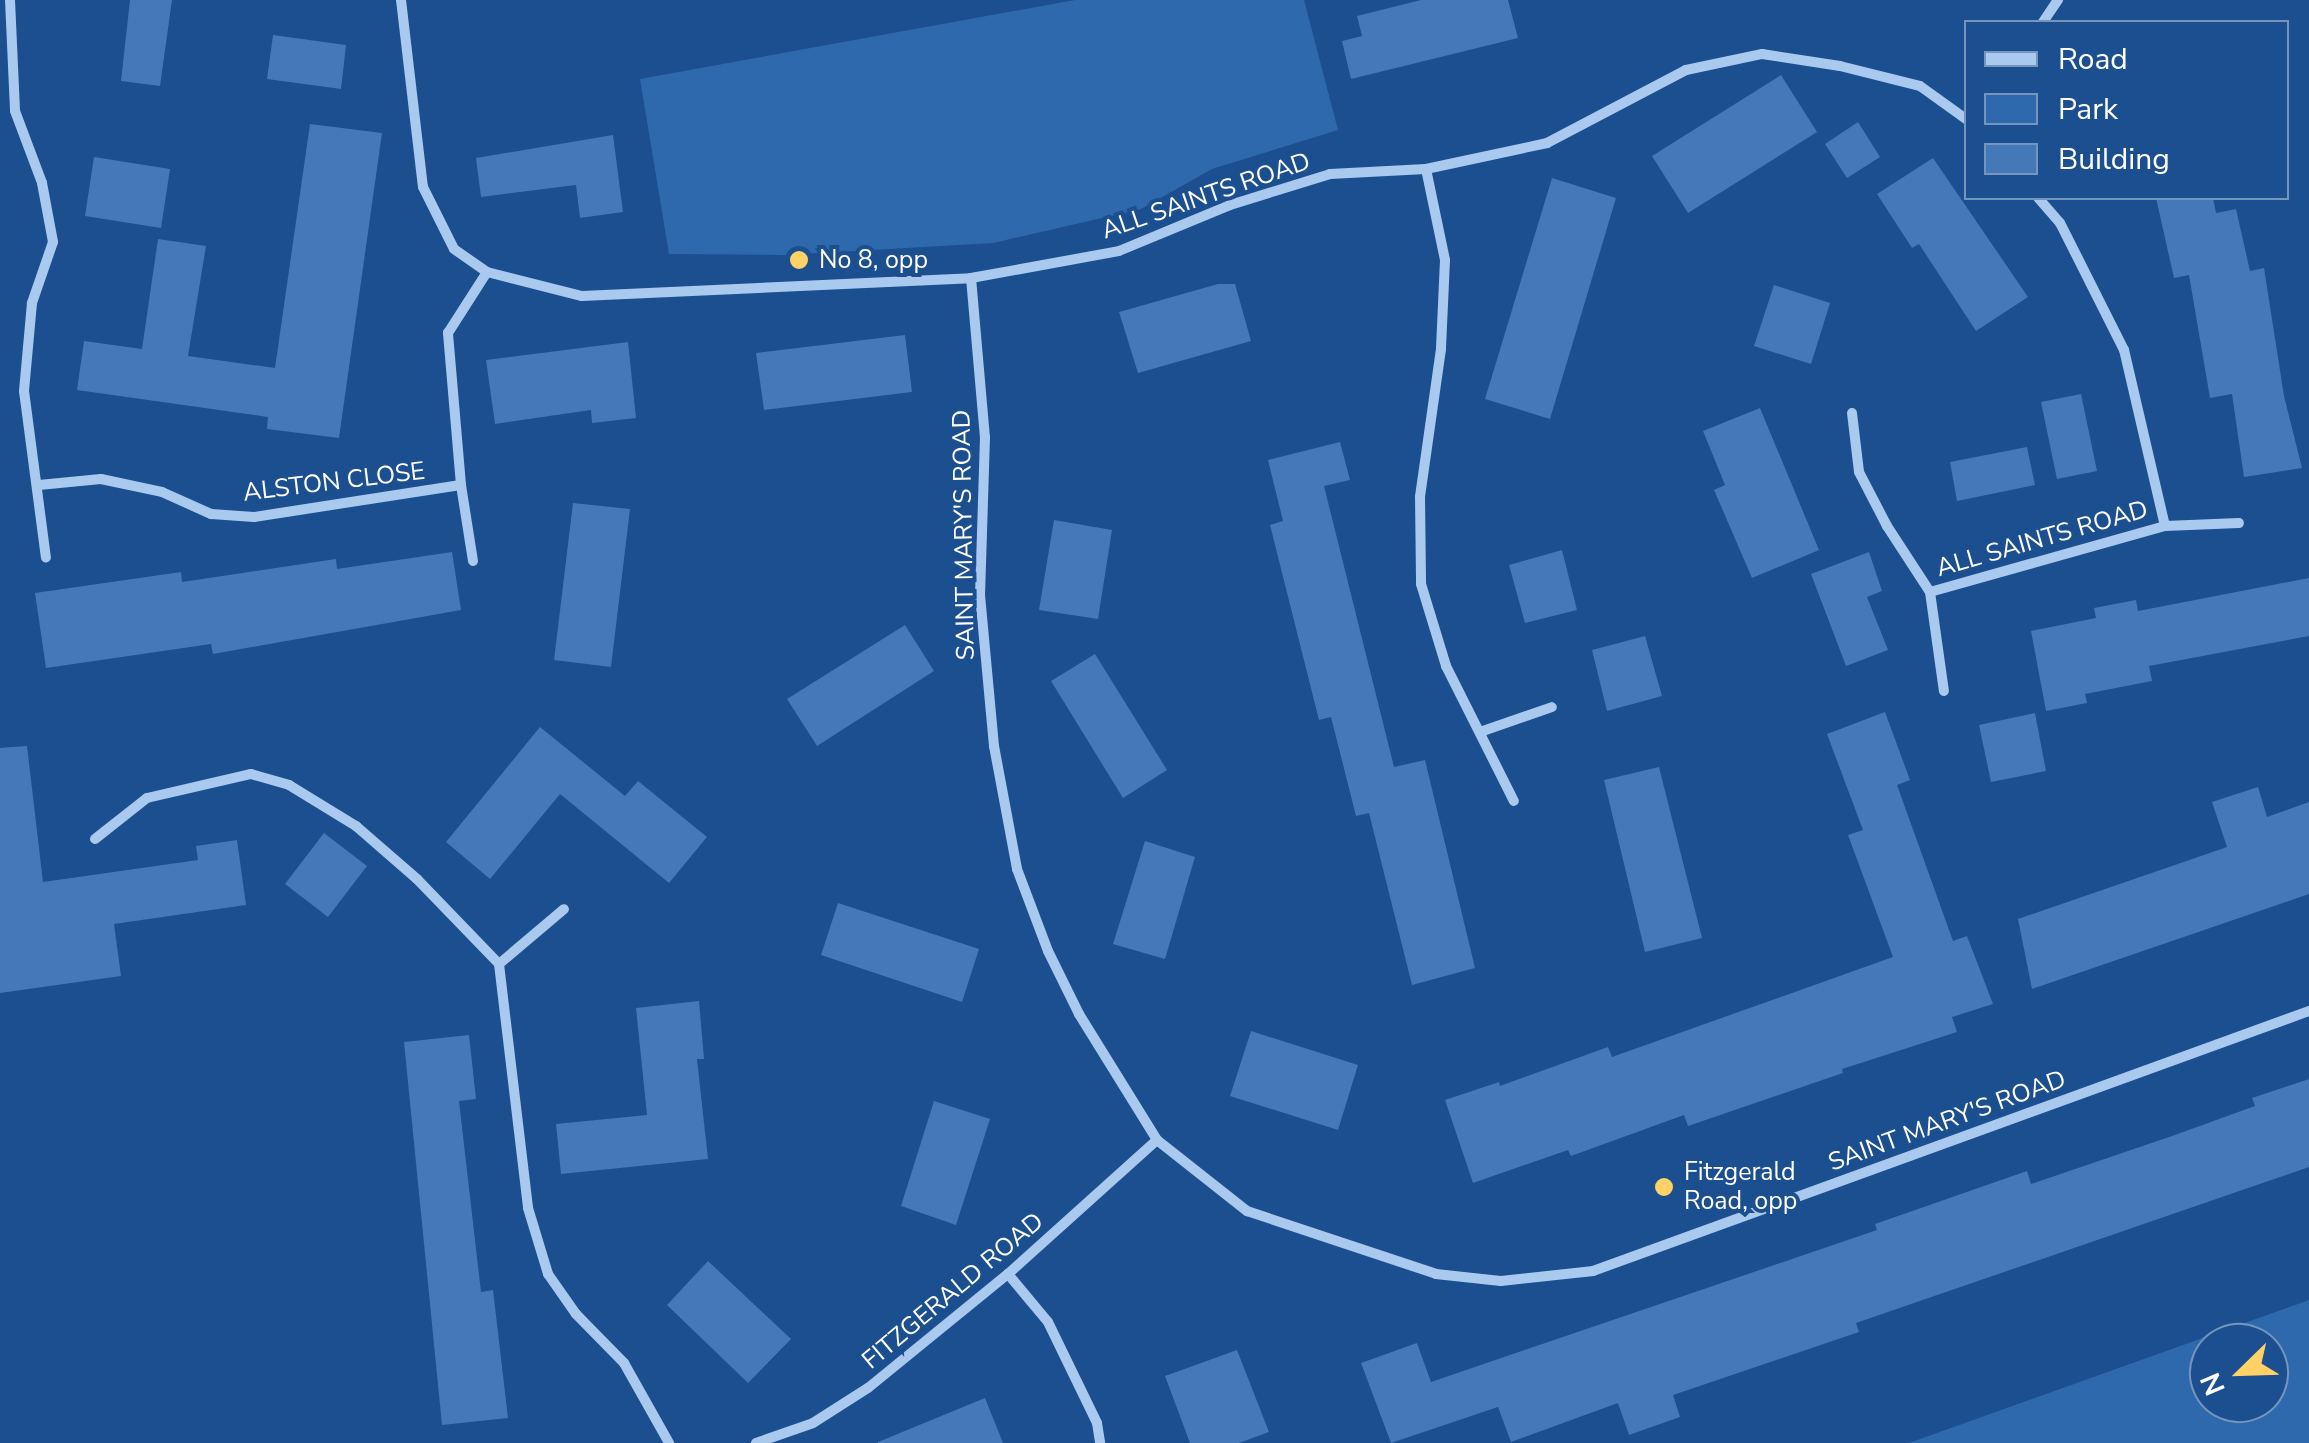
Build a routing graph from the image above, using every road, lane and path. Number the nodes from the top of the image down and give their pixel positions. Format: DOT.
graph roads {
  1 [pos="10,0"];
  2 [pos="401,0"];
  3 [pos="1964,118"];
  4 [pos="1426,169"];
  5 [pos="2040,200"];
  6 [pos="486,272"];
  7 [pos="971,278"];
  8 [pos="1852,413"];
  9 [pos="39,485"];
  10 [pos="461,486"];
  11 [pos="2239,523"];
  12 [pos="2165,526"];
  13 [pos="46,558"];
  14 [pos="472,561"];
  15 [pos="1930,592"];
  16 [pos="1944,691"];
  17 [pos="1552,707"];
  18 [pos="1480,732"];
  19 [pos="1514,801"];
  20 [pos="95,839"];
  21 [pos="564,909"];
  22 [pos="500,964"];
  23 [pos="2309,1011"];
  24 [pos="1157,1140"];
  25 [pos="1008,1274"];
  26 [pos="669,1443"];
  27 [pos="756,1443"];
  28 [pos="1100,1443"];
  1 -- 9 [label="street"];
  2 -- 6 [label="street"];
  3 -- 4 [label="street, ALL SAINTS ROAD"];
  4 -- 7 [label="street, ALL SAINTS ROAD"];
  4 -- 18 [label="street"];
  5 -- 12 [label="street, ALL SAINTS ROAD"];
  6 -- 7 [label="street, ALL SAINTS ROAD"];
  6 -- 10 [label="street"];
  7 -- 24 [label="street, SAINT MARY'S ROAD"];
  8 -- 15 [label="street, ALL SAINTS ROAD"];
  9 -- 10 [label="street, ALSTON CLOSE"];
  9 -- 13 [label="street"];
  10 -- 14 [label="street"];
  11 -- 12 [label="street, ALL SAINTS ROAD"];
  12 -- 15 [label="street, ALL SAINTS ROAD"];
  15 -- 16 [label="street, ALL SAINTS ROAD"];
  17 -- 18 [label="street"];
  18 -- 19 [label="street"];
  20 -- 22 [label="street"];
  21 -- 22 [label="street"];
  22 -- 26 [label="street"];
  23 -- 24 [label="street, SAINT MARY'S ROAD"];
  24 -- 25 [label="street, FITZGERALD ROAD"];
  25 -- 27 [label="street, FITZGERALD ROAD"];
  25 -- 28 [label="street"];
}
